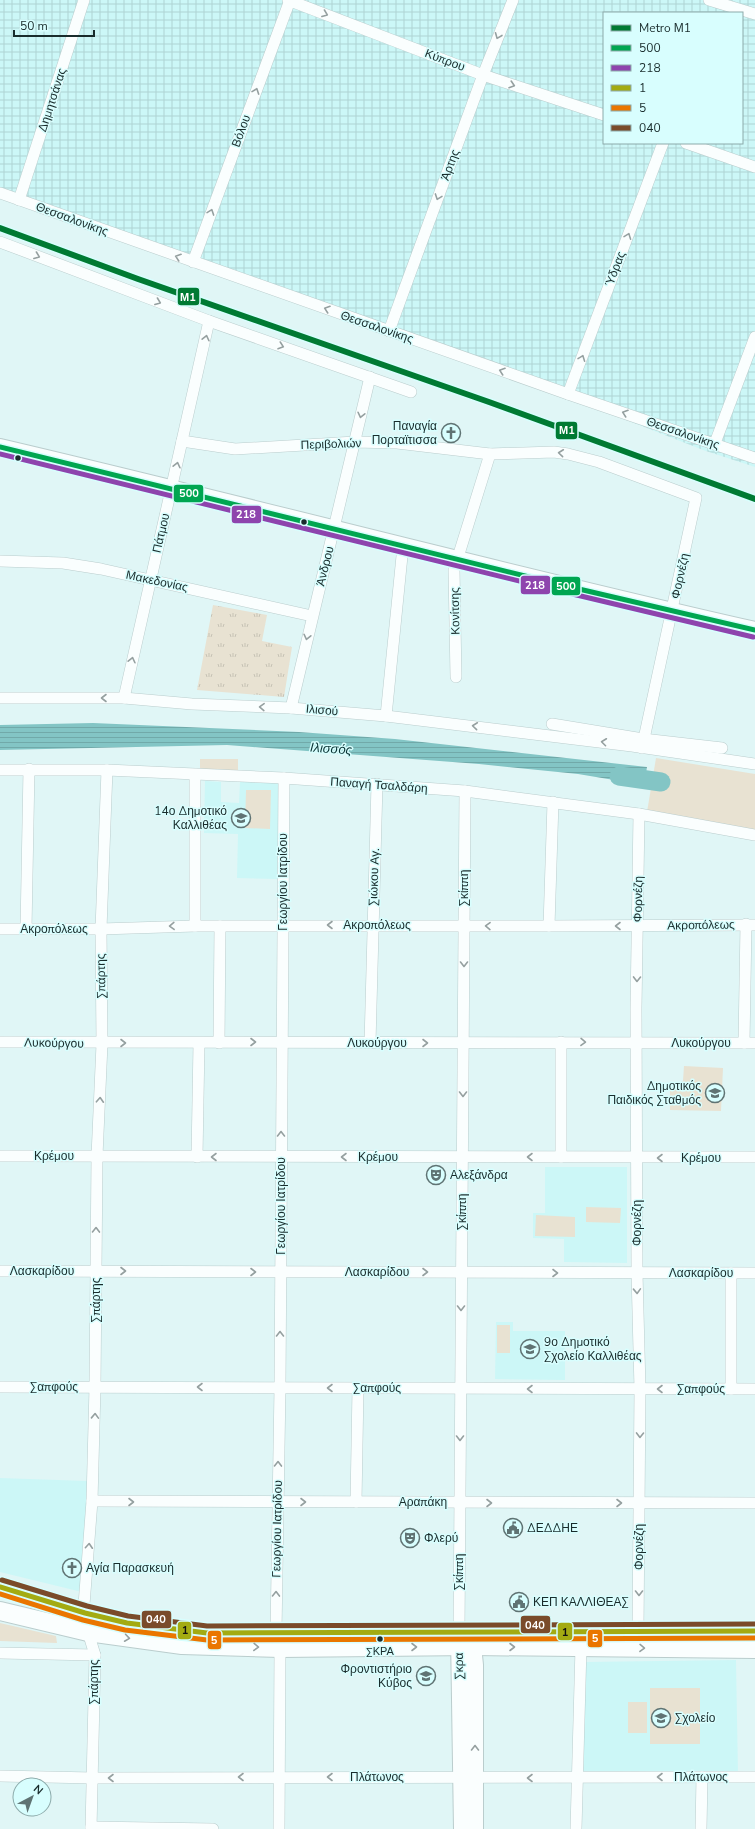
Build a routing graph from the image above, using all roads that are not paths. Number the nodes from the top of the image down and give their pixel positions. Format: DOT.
graph roads {
  1 [pos="84,0"];
  2 [pos="289,0"];
  3 [pos="513,0"];
  4 [pos="714,5"];
  5 [pos="755,14"];
  6 [pos="483,75"];
  7 [pos="603,115"];
  8 [pos="663,144"];
  9 [pos="689,144"];
  10 [pos="755,167"];
  11 [pos="0,193"];
  12 [pos="19,200"];
  13 [pos="5,244"];
  14 [pos="0,253"];
  15 [pos="193,262"];
  16 [pos="210,321"];
  17 [pos="389,331"];
  18 [pos="755,337"];
  19 [pos="370,377"];
  20 [pos="411,392"];
  21 [pos="568,394"];
  22 [pos="182,440"];
  23 [pos="354,442"];
  24 [pos="715,443"];
  25 [pos="0,447"];
  26 [pos="490,454"];
  27 [pos="755,458"];
  28 [pos="172,487"];
  29 [pos="696,498"];
  30 [pos="334,528"];
  31 [pos="403,546"];
  32 [pos="457,560"];
  33 [pos="0,561"];
  34 [pos="151,579"];
  35 [pos="672,611"];
  36 [pos="312,616"];
  37 [pos="755,630"];
  38 [pos="456,677"];
  39 [pos="0,698"];
  40 [pos="124,698"];
  41 [pos="291,708"];
  42 [pos="386,716"];
  43 [pos="552,724"];
  44 [pos="643,743"];
  45 [pos="722,748"];
  46 [pos="755,764"];
  47 [pos="0,770"];
  48 [pos="30,770"];
  49 [pos="107,770"];
  50 [pos="195,775"];
  51 [pos="284,778"];
  52 [pos="377,784"];
  53 [pos="465,791"];
  54 [pos="552,802"];
  55 [pos="640,814"];
  56 [pos="755,835"];
  57 [pos="373,925"];
  58 [pos="750,925"];
  59 [pos="195,926"];
  60 [pos="220,926"];
  61 [pos="283,926"];
  62 [pos="464,926"];
  63 [pos="549,926"];
  64 [pos="638,926"];
  65 [pos="0,929"];
  66 [pos="26,929"];
  67 [pos="101,929"];
  68 [pos="0,1042"];
  69 [pos="282,1042"];
  70 [pos="561,1042"];
  71 [pos="636,1042"];
  72 [pos="199,1043"];
  73 [pos="219,1043"];
  74 [pos="370,1043"];
  75 [pos="463,1043"];
  76 [pos="750,1043"];
  77 [pos="102,1044"];
  78 [pos="0,1156"];
  79 [pos="97,1156"];
  80 [pos="197,1157"];
  81 [pos="281,1157"];
  82 [pos="462,1157"];
  83 [pos="561,1157"];
  84 [pos="755,1157"];
  85 [pos="636,1158"];
  86 [pos="0,1271"];
  87 [pos="96,1271"];
  88 [pos="281,1272"];
  89 [pos="461,1272"];
  90 [pos="637,1273"];
  91 [pos="731,1273"];
  92 [pos="755,1273"];
  93 [pos="0,1387"];
  94 [pos="95,1387"];
  95 [pos="280,1387"];
  96 [pos="358,1388"];
  97 [pos="460,1388"];
  98 [pos="640,1389"];
  99 [pos="731,1389"];
  100 [pos="755,1389"];
  101 [pos="92,1501"];
  102 [pos="278,1502"];
  103 [pos="356,1502"];
  104 [pos="460,1502"];
  105 [pos="639,1503"];
  106 [pos="755,1503"];
  107 [pos="0,1587"];
  108 [pos="0,1610"];
  109 [pos="85,1613"];
  110 [pos="755,1631"];
  111 [pos="88,1632"];
  112 [pos="638,1632"];
  113 [pos="278,1640"];
  114 [pos="463,1642"];
  115 [pos="581,1647"];
  116 [pos="755,1649"];
  117 [pos="0,1653"];
  118 [pos="95,1655"];
  119 [pos="0,1776"];
  120 [pos="280,1777"];
  121 [pos="702,1777"];
  122 [pos="755,1777"];
  123 [pos="93,1778"];
  124 [pos="468,1778"];
  125 [pos="578,1778"];
  126 [pos="91,1828"];
  127 [pos="213,1829"];
  128 [pos="279,1829"];
  129 [pos="462,1829"];
  130 [pos="475,1829"];
  131 [pos="576,1829"];
  132 [pos="702,1829"];
  1 -- 12 [label="street, Δημητσάνας"];
  2 -- 6 [label="street, Κύπρου, one-way"];
  15 -- 2 [label="street, Βόλου, one-way"];
  3 -- 6 [label="street, Άρτης, one-way"];
  4 -- 5 [label="street"];
  6 -- 7 [label="street, Κύπρου, one-way"];
  6 -- 17 [label="street, Άρτης, one-way"];
  21 -- 8 [label="street, Ύδρας, one-way"];
  9 -- 10 [label="street"];
  11 -- 12 [label="street, Θεσσαλονίκης"];
  15 -- 12 [label="street, Θεσσαλονίκης, one-way"];
  13 -- 14 [label="street"];
  13 -- 16 [label="street, one-way"];
  17 -- 15 [label="street, Θεσσαλονίκης, one-way"];
  16 -- 19 [label="street, one-way"];
  22 -- 16 [label="street, Πάτμου, one-way"];
  21 -- 17 [label="street, Θεσσαλονίκης, one-way"];
  18 -- 24 [label="street"];
  19 -- 20 [label="street"];
  19 -- 23 [label="street, Άνδρου, one-way"];
  24 -- 21 [label="street, Θεσσαλονίκης, one-way"];
  22 -- 23 [label="street, Περιβολιών"];
  28 -- 22 [label="street, Πάτμου, one-way"];
  23 -- 26 [label="street, Περιβολιών"];
  23 -- 30 [label="street, Άνδρου"];
  24 -- 27 [label="street, Θεσσαλονίκης"];
  25 -- 28 [label="street"];
  29 -- 26 [label="street, Περιβολιών, one-way"];
  26 -- 32 [label="street, Κονίτσης"];
  28 -- 30 [label="street"];
  28 -- 34 [label="street, Πάτμου"];
  29 -- 35 [label="street, Φορνέζη"];
  30 -- 31 [label="street"];
  30 -- 36 [label="street, Άνδρου"];
  31 -- 32 [label="street"];
  31 -- 42 [label="street"];
  32 -- 35 [label="street"];
  32 -- 38 [label="street, Κονίτσης"];
  33 -- 34 [label="street, Μακεδονίας"];
  34 -- 36 [label="street, Μακεδονίας"];
  40 -- 34 [label="street, Πάτμου, one-way"];
  35 -- 37 [label="street"];
  35 -- 44 [label="street, Φορνέζη"];
  36 -- 41 [label="street, Άνδρου, one-way"];
  40 -- 39 [label="street, Ιλισού, one-way"];
  41 -- 40 [label="street, Ιλισού, one-way"];
  41 -- 42 [label="street, Ιλισού"];
  44 -- 42 [label="street, Ιλισού, one-way"];
  43 -- 44 [label="street"];
  44 -- 45 [label="street"];
  44 -- 46 [label="street"];
  47 -- 48 [label="street, Παναγή Τσαλδάρη"];
  48 -- 49 [label="street, Παναγή Τσαλδάρη"];
  48 -- 66 [label="street"];
  49 -- 50 [label="street, Παναγή Τσαλδάρη"];
  49 -- 67 [label="street, Σπάρτης"];
  50 -- 51 [label="street, Παναγή Τσαλδάρη"];
  50 -- 59 [label="street"];
  51 -- 52 [label="street, Παναγή Τσαλδάρη"];
  51 -- 61 [label="street, Γεωργίου Ιατρίδου"];
  52 -- 53 [label="street, Παναγή Τσαλδάρη"];
  52 -- 57 [label="street, Σιώκου Αγ."];
  53 -- 54 [label="street, Παναγή Τσαλδάρη"];
  53 -- 62 [label="street, Σκίππη"];
  54 -- 55 [label="street, Παναγή Τσαλδάρη"];
  54 -- 63 [label="street"];
  55 -- 56 [label="street, Παναγή Τσαλδάρη"];
  55 -- 64 [label="street, Φορνέζη"];
  57 -- 61 [label="street, Ακροπόλεως, one-way"];
  57 -- 62 [label="street, Ακροπόλεως"];
  57 -- 74 [label="street, Σιώκου Αγ."];
  58 -- 64 [label="street, Ακροπόλεως"];
  58 -- 76 [label="street"];
  59 -- 60 [label="street, Ακροπόλεως"];
  59 -- 67 [label="street, Ακροπόλεως, one-way"];
  60 -- 61 [label="street, Ακροπόλεως"];
  60 -- 73 [label="street"];
  61 -- 69 [label="street, Γεωργίου Ιατρίδου"];
  63 -- 62 [label="street, Ακροπόλεως, one-way"];
  62 -- 75 [label="street, Σκίππη, one-way"];
  64 -- 63 [label="street, Ακροπόλεως, one-way"];
  64 -- 71 [label="street, Φορνέζη, one-way"];
  65 -- 66 [label="street, Ακροπόλεως"];
  66 -- 67 [label="street, Ακροπόλεως"];
  67 -- 77 [label="street, Σπάρτης"];
  68 -- 77 [label="street, Λυκούργου"];
  73 -- 69 [label="street, Λυκούργου, one-way"];
  69 -- 74 [label="street, Λυκούργου"];
  81 -- 69 [label="street, Γεωργίου Ιατρίδου, one-way"];
  70 -- 71 [label="street, Λυκούργου, one-way"];
  70 -- 75 [label="street, Λυκούργου"];
  70 -- 83 [label="street"];
  71 -- 76 [label="street, Λυκούργου"];
  71 -- 85 [label="street, Φορνέζη"];
  72 -- 73 [label="street, Λυκούργου"];
  77 -- 72 [label="street, Λυκούργου, one-way"];
  72 -- 80 [label="street"];
  74 -- 75 [label="street, Λυκούργου, one-way"];
  75 -- 82 [label="street, Σκίππη, one-way"];
  79 -- 77 [label="street, Σπάρτης, one-way"];
  78 -- 79 [label="street, Κρέμου"];
  79 -- 80 [label="street, Κρέμου"];
  87 -- 79 [label="street, Σπάρτης, one-way"];
  81 -- 80 [label="street, Κρέμου, one-way"];
  82 -- 81 [label="street, Κρέμου, one-way"];
  81 -- 88 [label="street, Γεωργίου Ιατρίδου"];
  83 -- 82 [label="street, Κρέμου, one-way"];
  82 -- 89 [label="street, Σκίππη"];
  83 -- 85 [label="street, Κρέμου"];
  84 -- 85 [label="street, Κρέμου, one-way"];
  85 -- 90 [label="street, Φορνέζη"];
  86 -- 87 [label="street, Λασκαρίδου"];
  87 -- 88 [label="street, Λασκαρίδου, one-way"];
  87 -- 94 [label="street, Σπάρτης"];
  88 -- 89 [label="street, Λασκαρίδου, one-way"];
  95 -- 88 [label="street, Γεωργίου Ιατρίδου, one-way"];
  89 -- 90 [label="street, Λασκαρίδου, one-way"];
  89 -- 97 [label="street, Σκίππη, one-way"];
  90 -- 91 [label="street, Λασκαρίδου"];
  90 -- 98 [label="street, Φορνέζη, one-way"];
  91 -- 92 [label="street, Λασκαρίδου"];
  91 -- 99 [label="street"];
  93 -- 94 [label="street, Σαπφούς"];
  95 -- 94 [label="street, Σαπφούς, one-way"];
  101 -- 94 [label="street, Σπάρτης, one-way"];
  96 -- 95 [label="street, Σαπφούς, one-way"];
  102 -- 95 [label="street, Γεωργίου Ιατρίδου, one-way"];
  96 -- 97 [label="street, Σαπφούς"];
  96 -- 103 [label="street"];
  98 -- 97 [label="street, Σαπφούς, one-way"];
  97 -- 104 [label="street, Σκίππη, one-way"];
  99 -- 98 [label="street, Σαπφούς, one-way"];
  98 -- 105 [label="street, Φορνέζη, one-way"];
  99 -- 100 [label="street, Σαπφούς"];
  101 -- 102 [label="street, Αραπάκη, one-way"];
  109 -- 101 [label="street, Σπάρτης, one-way"];
  102 -- 103 [label="street, Αραπάκη, one-way"];
  113 -- 102 [label="street, Γεωργίου Ιατρίδου, one-way"];
  103 -- 104 [label="street, Αραπάκη"];
  104 -- 105 [label="street, Αραπάκη, one-way"];
  104 -- 114 [label="street, Σκίππη"];
  105 -- 106 [label="street, Αραπάκη"];
  105 -- 112 [label="street, Φορνέζη, one-way"];
  107 -- 109 [label="main road"];
  108 -- 111 [label="main road"];
  109 -- 111 [label="street, Σπάρτης"];
  109 -- 113 [label="main road"];
  110 -- 112 [label="main road"];
  111 -- 113 [label="main road, one-way"];
  111 -- 118 [label="street, Σπάρτης"];
  112 -- 114 [label="main road"];
  113 -- 114 [label="main road"];
  113 -- 120 [label="street, Γεωργίου Ιατρίδου"];
  114 -- 115 [label="main road, one-way"];
  114 -- 124 [label="street, Σκρα"];
  115 -- 116 [label="main road, one-way"];
  115 -- 125 [label="street"];
  117 -- 118 [label="street"];
  118 -- 123 [label="street, Σπάρτης"];
  119 -- 123 [label="street, Πλάτωνος"];
  120 -- 123 [label="street, Πλάτωνος, one-way"];
  124 -- 120 [label="street, Πλάτωνος, one-way"];
  120 -- 128 [label="street, Γεωργίου Ιατρίδου"];
  121 -- 122 [label="street, Πλάτωνος"];
  121 -- 125 [label="street, Πλάτωνος, one-way"];
  121 -- 132 [label="street"];
  123 -- 126 [label="street, Σπάρτης"];
  125 -- 124 [label="street, Πλάτωνος, one-way"];
  124 -- 129 [label="street, Σκρα"];
  124 -- 130 [label="street, Σκρα"];
  125 -- 131 [label="street"];
  126 -- 127 [label="street, Σπάρτης"];
}
